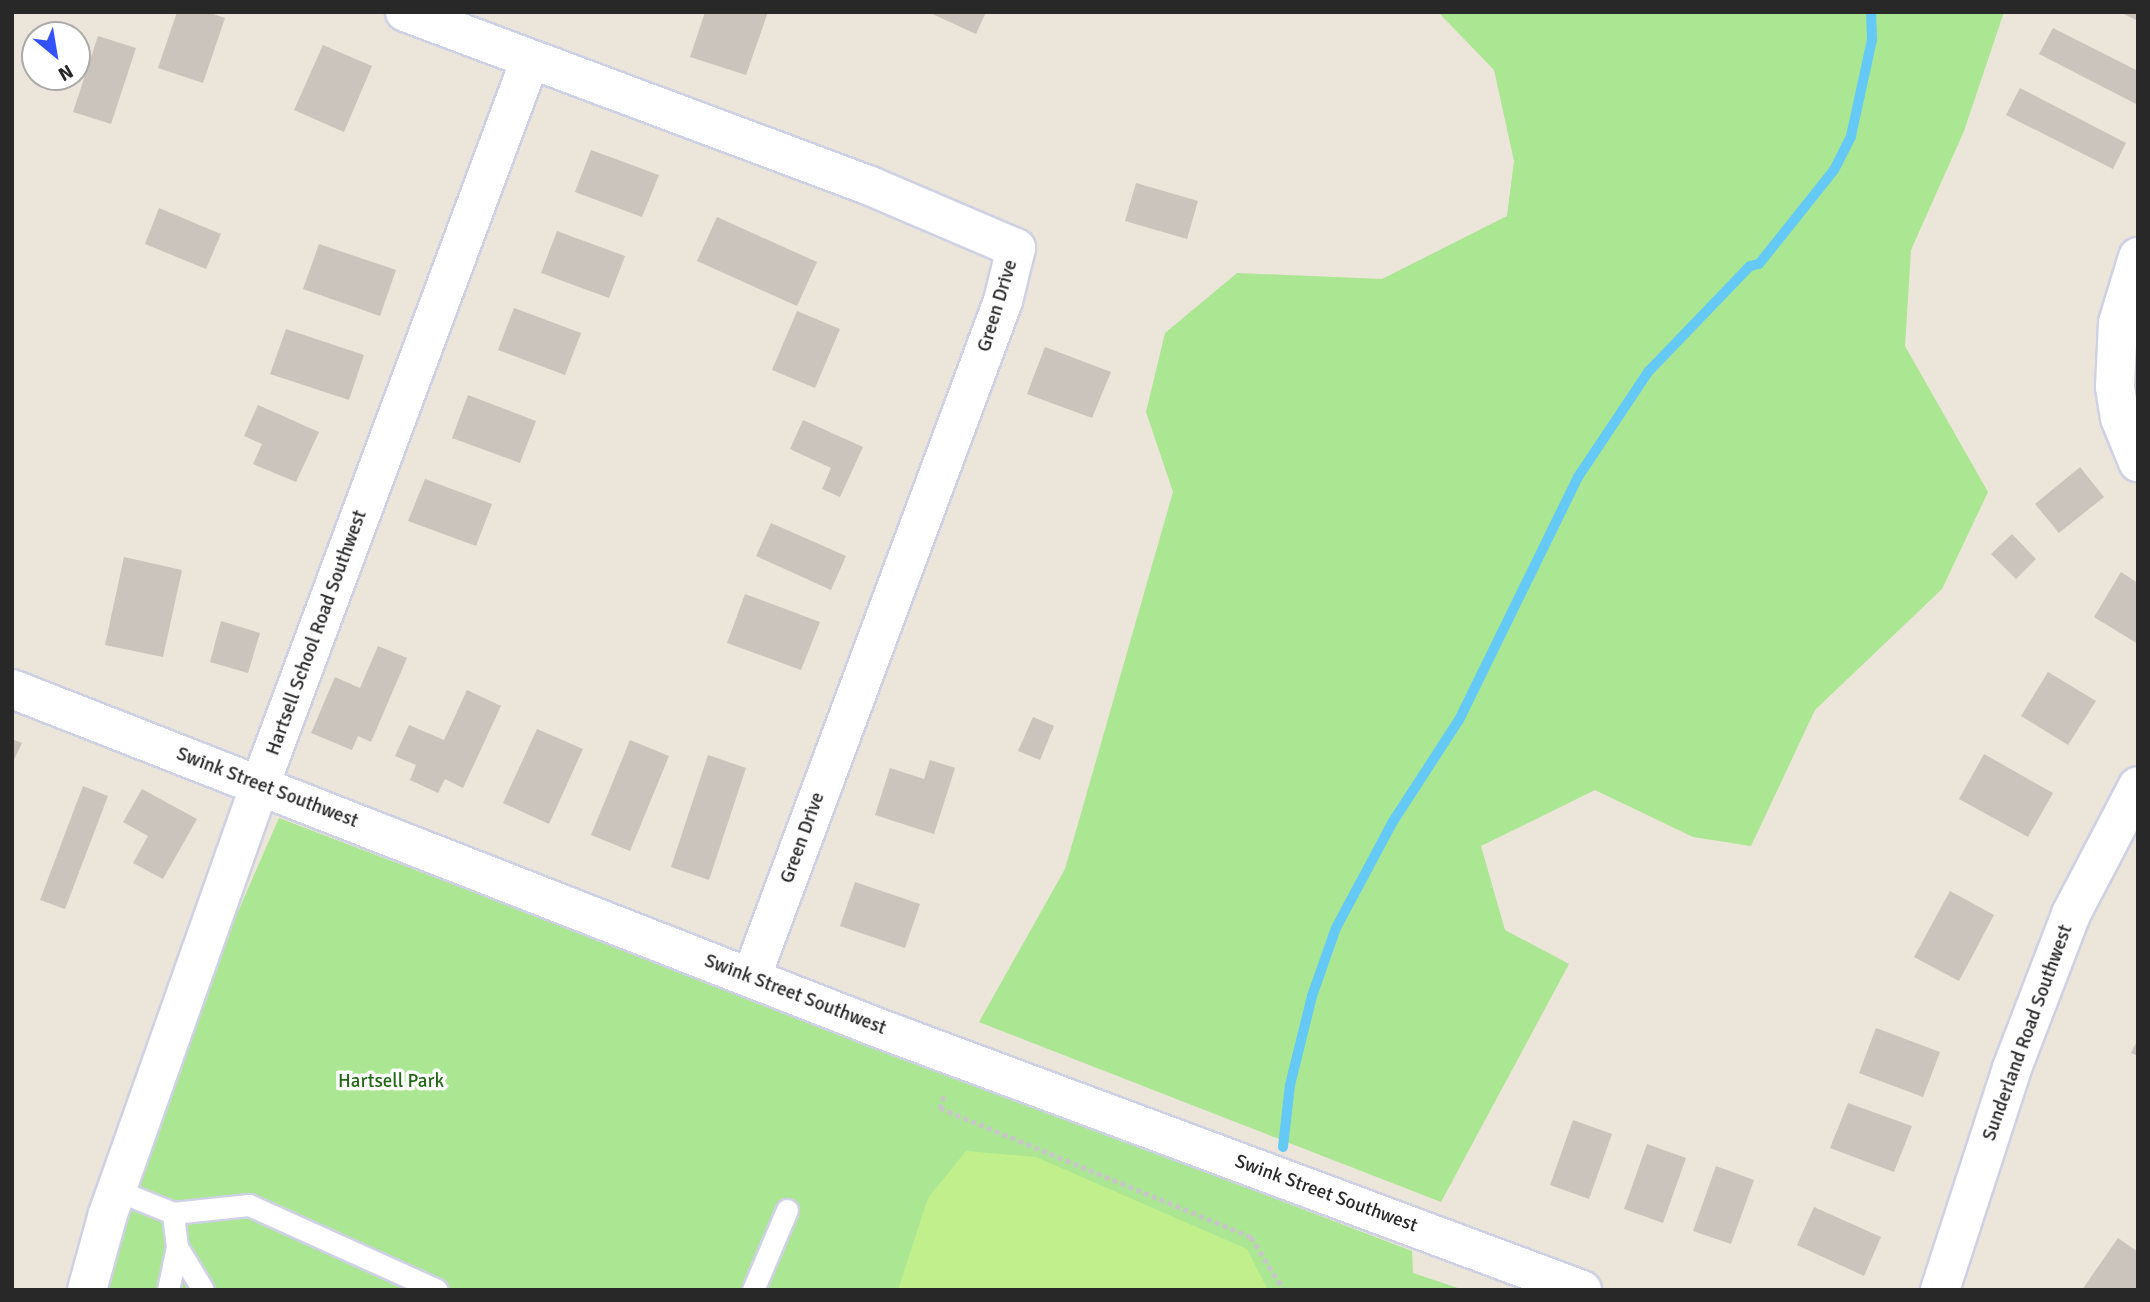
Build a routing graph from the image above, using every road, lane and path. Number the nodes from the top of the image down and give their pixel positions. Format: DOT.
graph roads {
  1 [pos="405,12"];
  2 [pos="530,60"];
  3 [pos="2138,257"];
  4 [pos="2138,461"];
  5 [pos="12,689"];
  6 [pos="260,785"];
  7 [pos="2138,786"];
  8 [pos="751,978"];
  9 [pos="944,1096"];
  10 [pos="116,1190"];
  11 [pos="787,1210"];
  12 [pos="173,1213"];
  13 [pos="177,1247"];
  14 [pos="88,1290"];
  15 [pos="168,1290"];
  16 [pos="203,1290"];
  17 [pos="437,1290"];
  18 [pos="753,1290"];
  19 [pos="1284,1290"];
  20 [pos="1582,1290"];
  21 [pos="1940,1290"];
  1 -- 2 [label="street, Green Drive"];
  2 -- 6 [label="street, Hartsell School Road Southwest"];
  2 -- 8 [label="street, Green Drive"];
  3 -- 4 [label="street"];
  5 -- 6 [label="street, Swink Street Southwest"];
  6 -- 8 [label="street, Swink Street Southwest"];
  6 -- 10 [label="street, Hartsell School Road Southwest"];
  7 -- 21 [label="street, Sunderland Road Southwest"];
  8 -- 20 [label="street, Swink Street Southwest"];
  9 -- 19 [label="path"];
  10 -- 12 [label="lane"];
  10 -- 14 [label="street, Hartsell School Road Southwest"];
  11 -- 18 [label="lane"];
  12 -- 13 [label="lane"];
  12 -- 17 [label="lane"];
  13 -- 15 [label="lane"];
  13 -- 16 [label="lane"];
}
